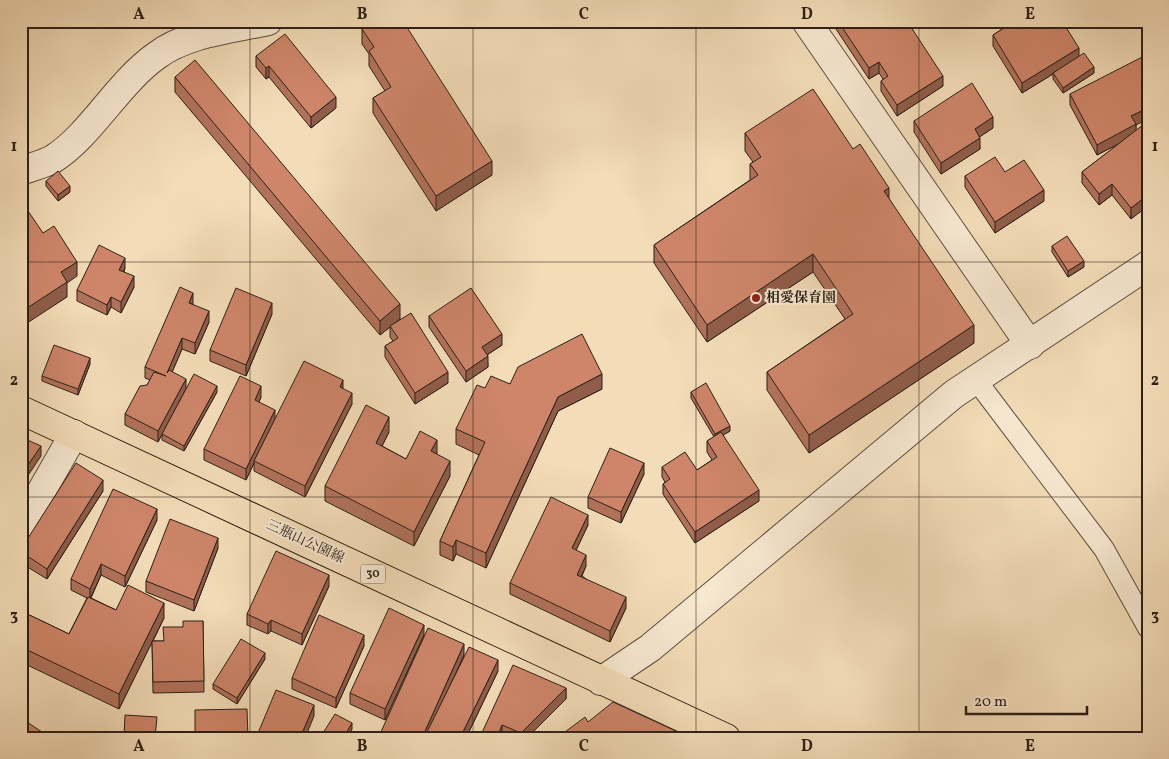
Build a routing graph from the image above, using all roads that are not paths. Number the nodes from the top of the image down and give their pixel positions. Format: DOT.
graph roads {
  1 [pos="268,21"];
  2 [pos="806,21"];
  3 [pos="21,171"];
  4 [pos="1148,265"];
  5 [pos="1030,345"];
  6 [pos="976,380"];
  7 [pos="21,410"];
  8 [pos="74,434"];
  9 [pos="21,527"];
  10 [pos="1148,628"];
  11 [pos="601,681"];
  12 [pos="726,738"];
  1 -- 3 [label="street"];
  2 -- 5 [label="street"];
  4 -- 5 [label="street"];
  5 -- 6 [label="street"];
  6 -- 10 [label="lane"];
  6 -- 11 [label="street"];
  7 -- 8 [label="main road, 三瓶山公園線 / 30"];
  8 -- 9 [label="street"];
  8 -- 11 [label="main road, 三瓶山公園線 / 30"];
  11 -- 12 [label="main road, 三瓶山公園線 / 30"];
}
